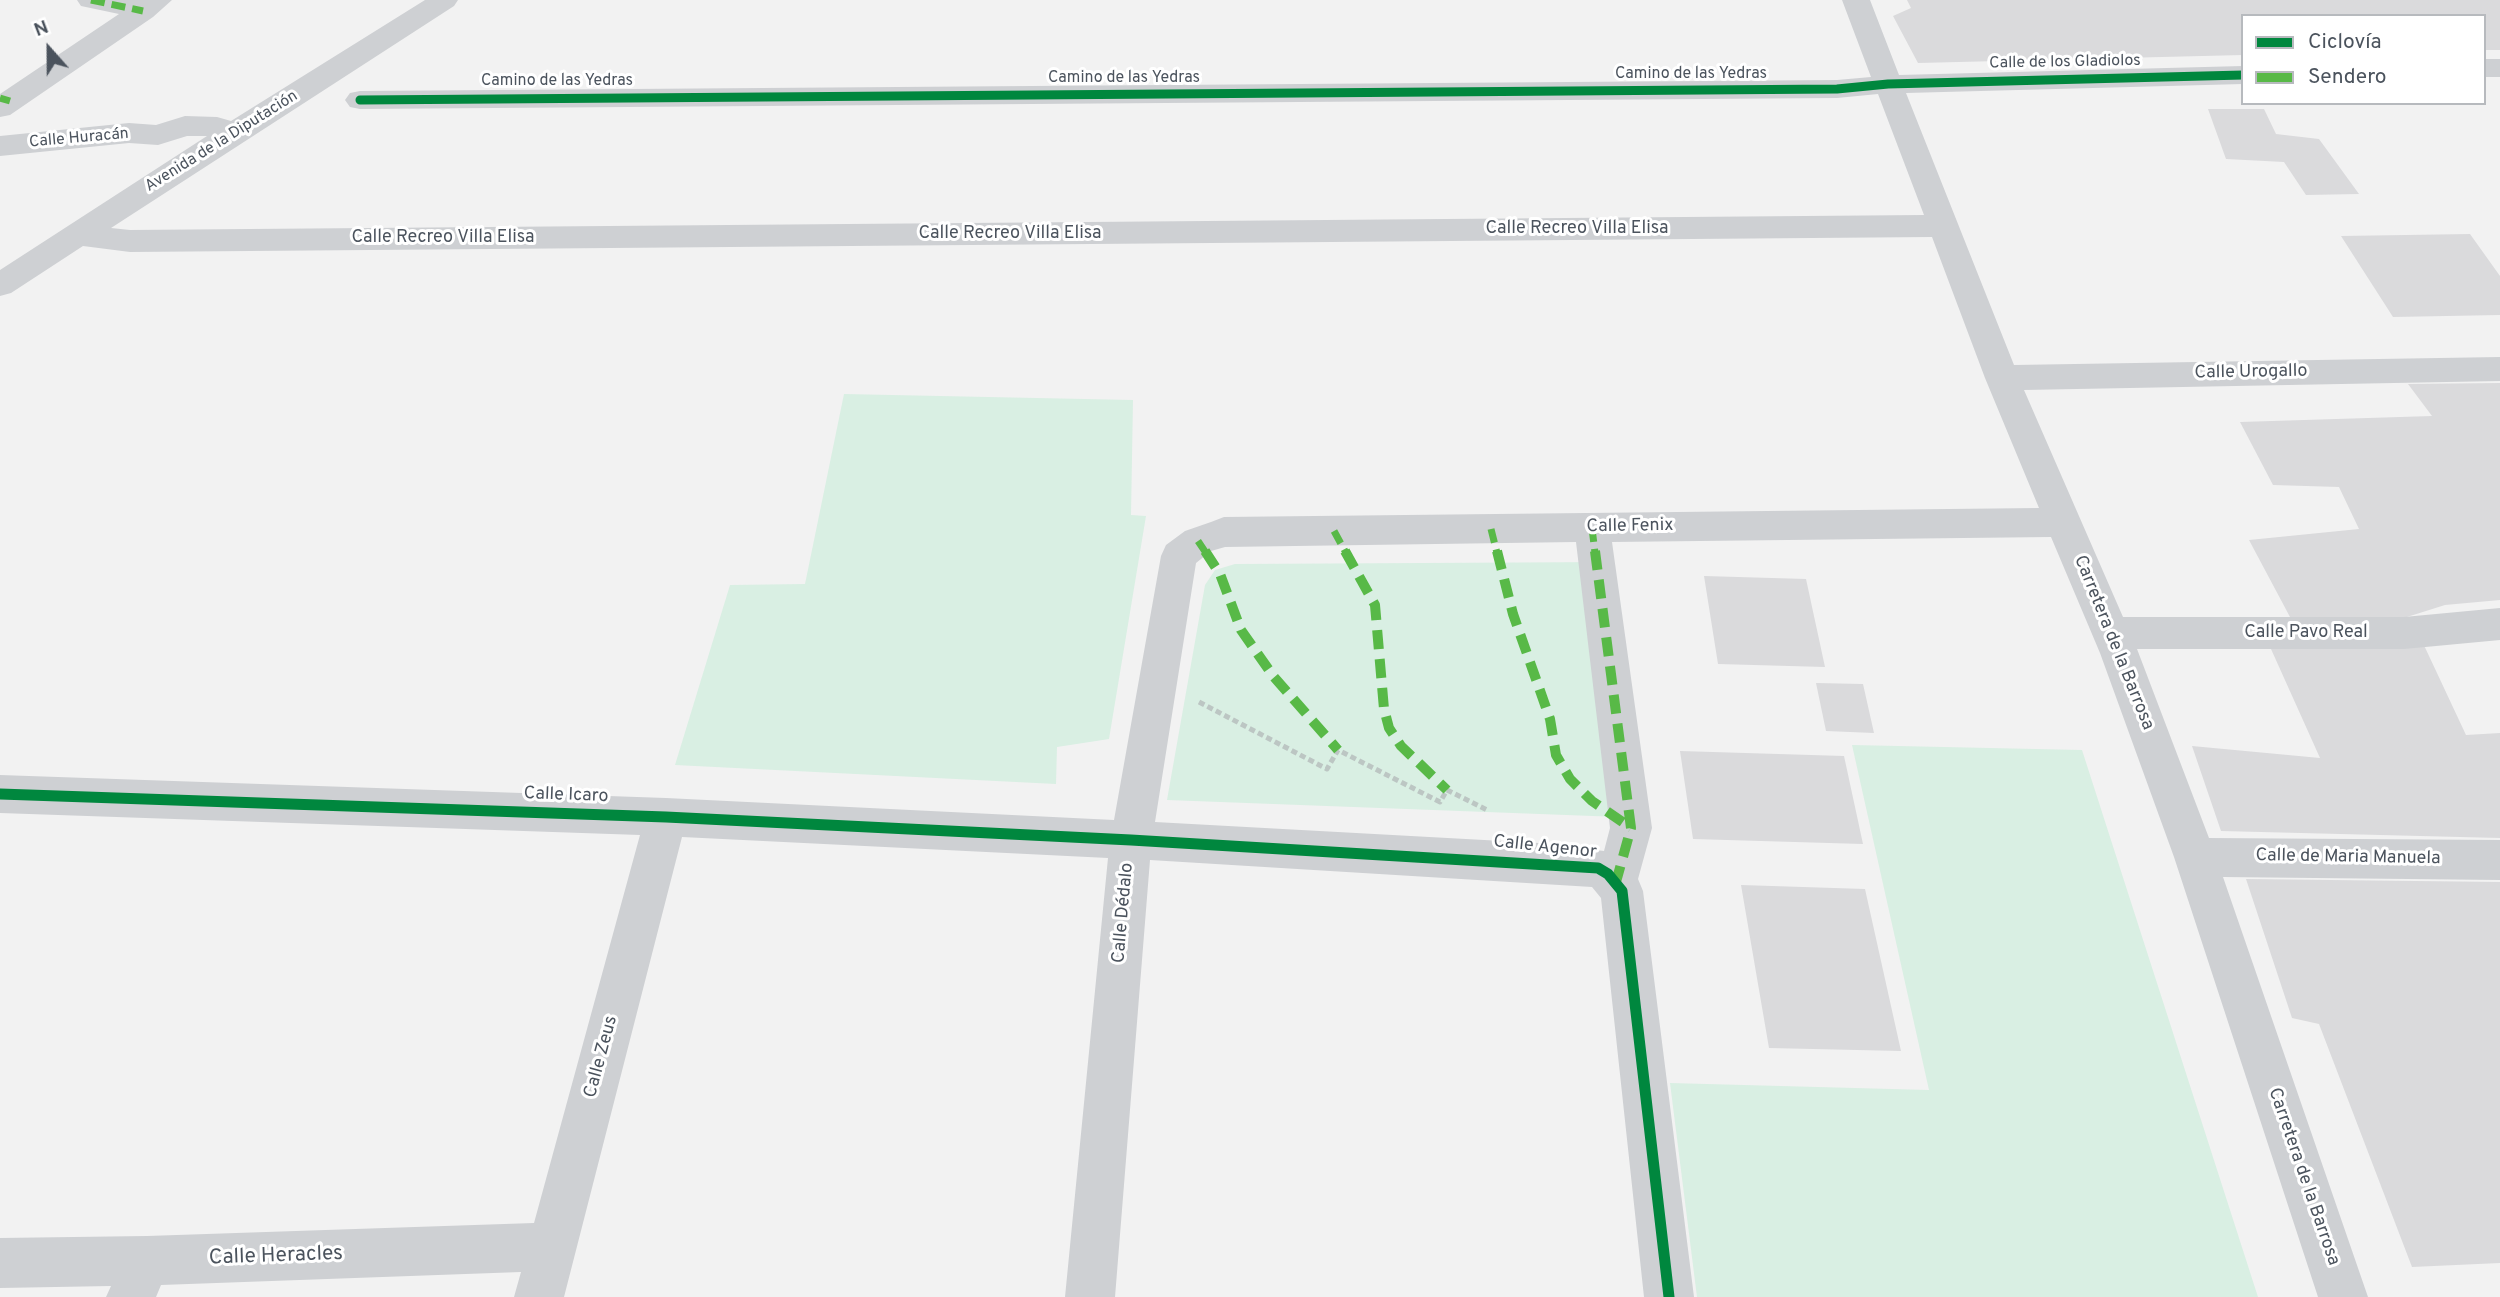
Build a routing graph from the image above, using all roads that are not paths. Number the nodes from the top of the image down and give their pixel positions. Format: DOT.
graph roads {
  1 [pos="91,0"];
  2 [pos="444,0"];
  3 [pos="1856,0"];
  4 [pos="151,5"];
  5 [pos="2241,75"];
  6 [pos="1888,84"];
  7 [pos="360,100"];
  8 [pos="3,102"];
  9 [pos="235,132"];
  10 [pos="158,135"];
  11 [pos="0,146"];
  12 [pos="171,173"];
  13 [pos="1943,226"];
  14 [pos="78,234"];
  15 [pos="0,285"];
  16 [pos="2500,369"];
  17 [pos="2003,377"];
  18 [pos="2064,522"];
  19 [pos="1592,528"];
  20 [pos="1198,541"];
  21 [pos="2500,624"];
  22 [pos="2111,633"];
  23 [pos="0,794"];
  24 [pos="666,817"];
  25 [pos="1131,840"];
  26 [pos="2195,857"];
  27 [pos="2500,860"];
  28 [pos="1616,882"];
  29 [pos="552,1247"];
  30 [pos="0,1262"];
  31 [pos="139,1279"];
  32 [pos="539,1297"];
  33 [pos="1090,1297"];
  34 [pos="1669,1297"];
  35 [pos="2343,1297"];
  1 -- 4 [label="street"];
  2 -- 9 [label="street, Avenida de la Diputación"];
  3 -- 6 [label="street, Carretera de la Barrosa"];
  4 -- 8 [label="street"];
  5 -- 6 [label="street, Calle de los Gladiolos"];
  6 -- 7 [label="street, Camino de las Yedras"];
  6 -- 13 [label="street, Carretera de la Barrosa"];
  9 -- 10 [label="street, Calle Huracán"];
  9 -- 12 [label="street, Avenida de la Diputación"];
  10 -- 11 [label="street, Calle Huracán"];
  10 -- 12 [label="street, Calle Huracán"];
  12 -- 14 [label="street, Avenida de la Diputación"];
  13 -- 14 [label="street, Calle Recreo Villa Elisa"];
  13 -- 17 [label="street, Carretera de la Barrosa"];
  14 -- 15 [label="street, Avenida de la Diputación"];
  16 -- 17 [label="street, Calle Urogallo"];
  17 -- 18 [label="street, Carretera de la Barrosa"];
  18 -- 19 [label="street, Calle Fenix"];
  18 -- 22 [label="street, Carretera de la Barrosa"];
  19 -- 20 [label="street, Calle Fenix"];
  19 -- 28 [label="street"];
  20 -- 25 [label="street, Calle Dédalo"];
  21 -- 22 [label="street, Calle Pavo Real"];
  22 -- 26 [label="street, Carretera de la Barrosa"];
  23 -- 24 [label="street, Calle Icaro"];
  24 -- 25 [label="street, Calle Icaro"];
  24 -- 29 [label="street, Calle Zeus"];
  25 -- 28 [label="street, Calle Agenor"];
  25 -- 33 [label="street, Calle Dédalo"];
  26 -- 27 [label="street, Calle de Maria Manuela"];
  26 -- 35 [label="street, Carretera de la Barrosa"];
  28 -- 34 [label="street"];
  29 -- 31 [label="street, Calle Heracles"];
  29 -- 32 [label="street, Calle Zeus"];
  30 -- 31 [label="street, Calle Heracles"];
}
